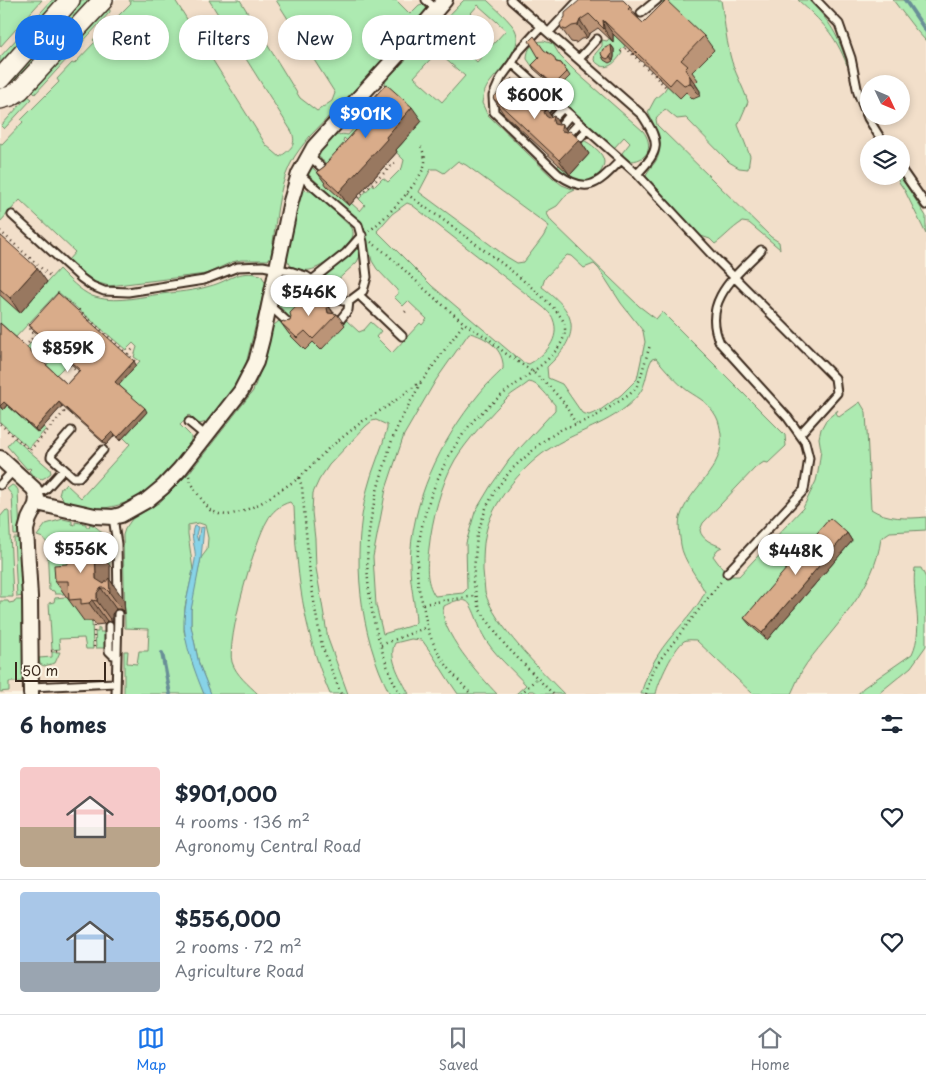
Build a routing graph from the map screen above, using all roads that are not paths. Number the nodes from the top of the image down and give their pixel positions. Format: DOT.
graph roads {
  1 [pos="70,0"];
  2 [pos="103,0"];
  3 [pos="426,0"];
  4 [pos="511,0"];
  5 [pos="579,0"];
  6 [pos="816,0"];
  7 [pos="657,1"];
  8 [pos="441,5"];
  9 [pos="642,14"];
  10 [pos="542,26"];
  11 [pos="549,32"];
  12 [pos="597,39"];
  13 [pos="579,59"];
  14 [pos="512,63"];
  15 [pos="0,79"];
  16 [pos="498,84"];
  17 [pos="505,91"];
  18 [pos="545,93"];
  19 [pos="360,96"];
  20 [pos="0,99"];
  21 [pos="554,101"];
  22 [pos="535,104"];
  23 [pos="563,108"];
  24 [pos="374,109"];
  25 [pos="544,112"];
  26 [pos="570,115"];
  27 [pos="552,120"];
  28 [pos="579,123"];
  29 [pos="560,127"];
  30 [pos="587,130"];
  31 [pos="568,135"];
  32 [pos="878,135"];
  33 [pos="576,142"];
  34 [pos="309,156"];
  35 [pos="621,160"];
  36 [pos="299,174"];
  37 [pos="638,174"];
  38 [pos="331,176"];
  39 [pos="910,182"];
  40 [pos="926,205"];
  41 [pos="12,215"];
  42 [pos="362,235"];
  43 [pos="761,250"];
  44 [pos="277,268"];
  45 [pos="735,277"];
  46 [pos="312,280"];
  47 [pos="359,295"];
  48 [pos="333,298"];
  49 [pos="348,301"];
  50 [pos="269,305"];
  51 [pos="326,307"];
  52 [pos="340,320"];
  53 [pos="294,328"];
  54 [pos="402,336"];
  55 [pos="189,422"];
  56 [pos="71,432"];
  57 [pos="800,434"];
  58 [pos="206,436"];
  59 [pos="103,450"];
  60 [pos="0,458"];
  61 [pos="64,469"];
  62 [pos="13,471"];
  63 [pos="0,485"];
  64 [pos="36,498"];
  65 [pos="113,517"];
  66 [pos="728,573"];
  67 [pos="118,600"];
  68 [pos="118,614"];
  69 [pos="109,626"];
  70 [pos="117,655"];
  71 [pos="115,683"];
  72 [pos="31,691"];
  73 [pos="116,694"];
  1 -- 15 [label="main road"];
  2 -- 20 [label="main road"];
  3 -- 8 [label="lane"];
  4 -- 10 [label="lane"];
  5 -- 11 [label="lane"];
  6 -- 32 [label="lane"];
  7 -- 9 [label="lane"];
  8 -- 19 [label="street"];
  10 -- 11 [label="lane"];
  10 -- 14 [label="lane"];
  11 -- 13 [label="lane"];
  12 -- 13 [label="lane"];
  13 -- 37 [label="lane"];
  14 -- 16 [label="lane"];
  14 -- 18 [label="lane"];
  16 -- 17 [label="lane"];
  16 -- 35 [label="lane"];
  18 -- 21 [label="lane"];
  18 -- 22 [label="lane"];
  19 -- 24 [label="lane"];
  19 -- 34 [label="street"];
  21 -- 23 [label="lane"];
  21 -- 25 [label="lane"];
  23 -- 26 [label="lane"];
  23 -- 27 [label="lane"];
  26 -- 28 [label="lane"];
  26 -- 29 [label="lane"];
  28 -- 30 [label="lane"];
  28 -- 31 [label="lane"];
  30 -- 33 [label="lane"];
  30 -- 35 [label="lane"];
  34 -- 36 [label="street"];
  34 -- 38 [label="lane"];
  35 -- 37 [label="lane"];
  36 -- 42 [label="lane"];
  36 -- 44 [label="street"];
  37 -- 45 [label="lane"];
  39 -- 40 [label="lane"];
  41 -- 44 [label="lane"];
  42 -- 46 [label="lane"];
  42 -- 47 [label="lane"];
  43 -- 45 [label="lane"];
  44 -- 46 [label="lane"];
  44 -- 50 [label="street"];
  45 -- 57 [label="lane"];
  45 -- 57 [label="lane"];
  46 -- 48 [label="lane"];
  47 -- 49 [label="lane"];
  47 -- 54 [label="lane"];
  48 -- 49 [label="lane"];
  48 -- 51 [label="lane"];
  49 -- 52 [label="lane"];
  50 -- 53 [label="lane"];
  50 -- 58 [label="street"];
  55 -- 58 [label="lane"];
  56 -- 61 [label="lane"];
  57 -- 66 [label="lane"];
  58 -- 65 [label="street"];
  59 -- 61 [label="lane"];
  60 -- 62 [label="street"];
  61 -- 64 [label="lane"];
  62 -- 63 [label="lane"];
  62 -- 64 [label="street"];
  64 -- 65 [label="street"];
  64 -- 72 [label="street"];
  65 -- 67 [label="lane"];
  68 -- 70 [label="lane"];
  69 -- 70 [label="lane"];
  70 -- 71 [label="lane"];
  71 -- 72 [label="lane"];
  71 -- 73 [label="lane"];
}
